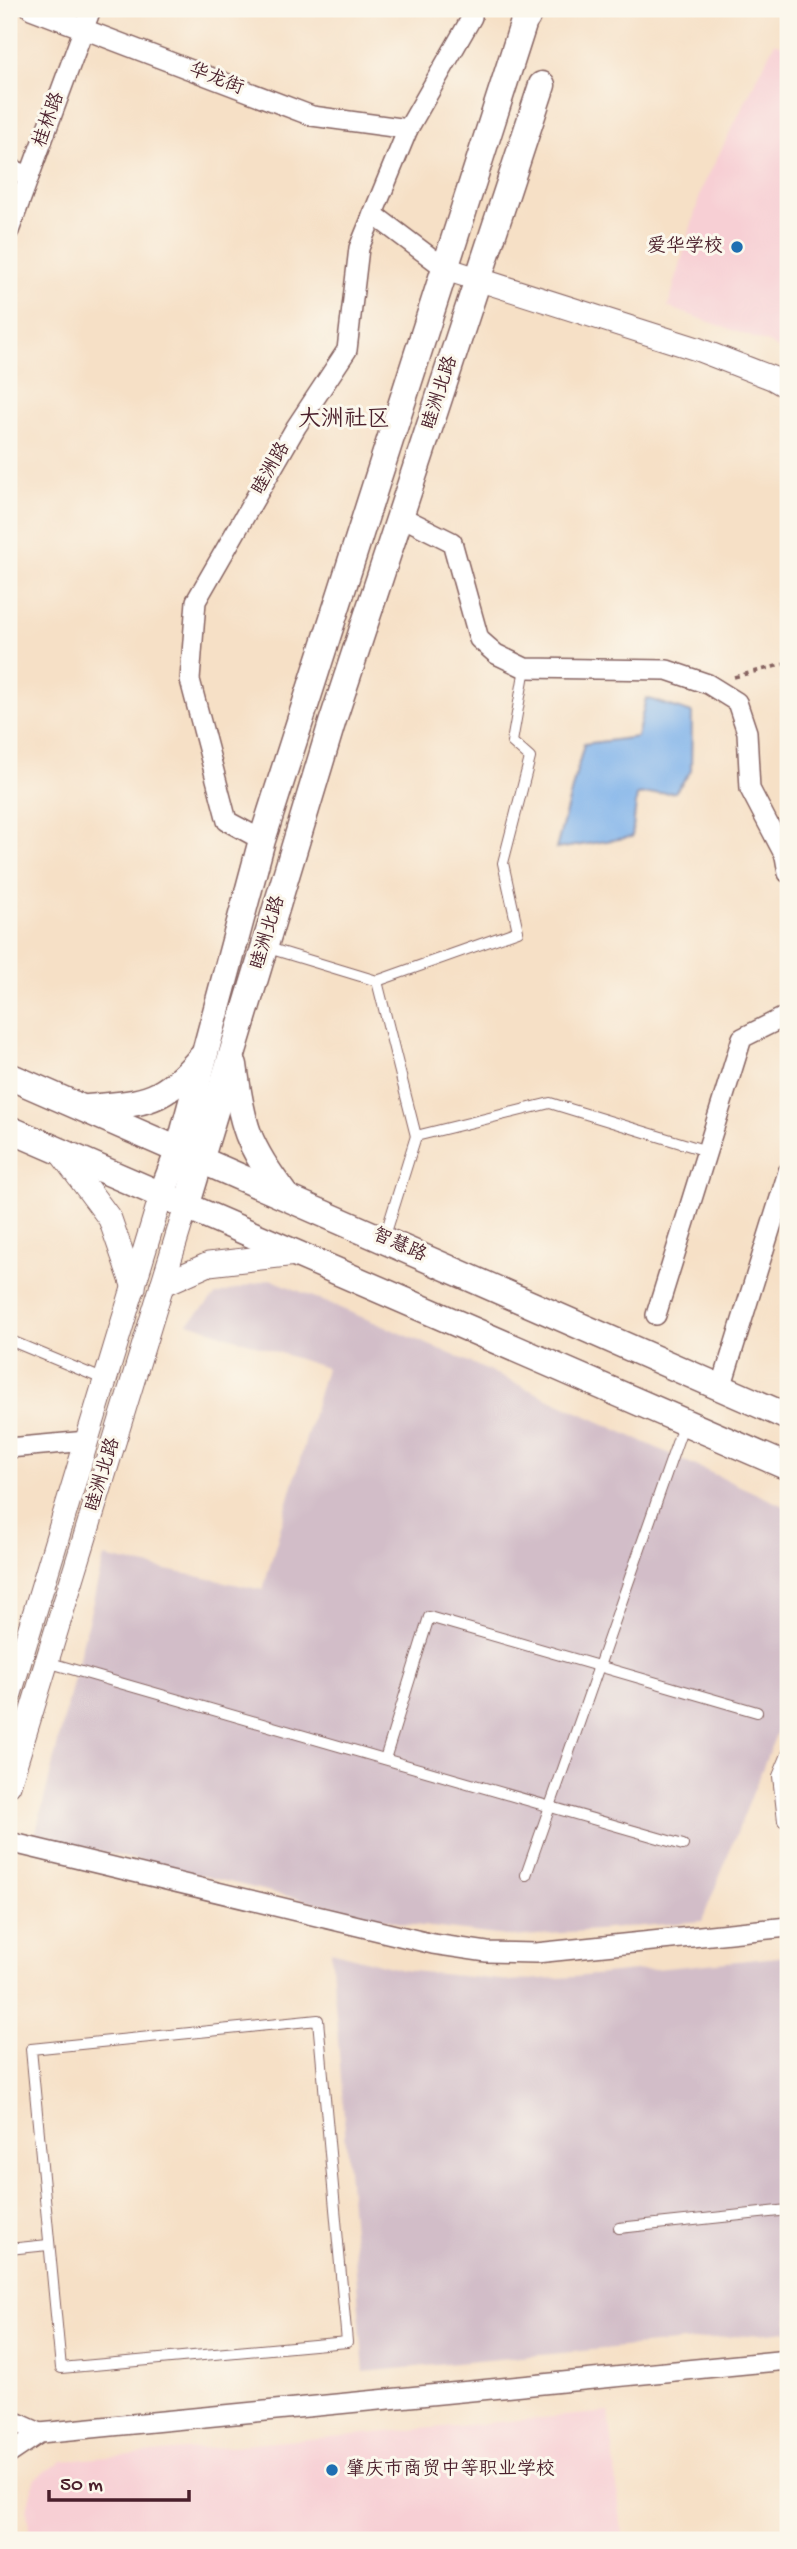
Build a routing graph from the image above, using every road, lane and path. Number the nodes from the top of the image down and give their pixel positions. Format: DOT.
graph roads {
  1 [pos="31,9"];
  2 [pos="91,9"];
  3 [pos="526,11"];
  4 [pos="472,17"];
  5 [pos="84,29"];
  6 [pos="542,85"];
  7 [pos="408,129"];
  8 [pos="9,168"];
  9 [pos="29,176"];
  10 [pos="373,214"];
  11 [pos="9,231"];
  12 [pos="446,269"];
  13 [pos="478,279"];
  14 [pos="788,387"];
  15 [pos="400,516"];
  16 [pos="788,663"];
  17 [pos="526,668"];
  18 [pos="708,684"];
  19 [pos="262,840"];
  20 [pos="788,873"];
  21 [pos="265,947"];
  22 [pos="377,981"];
  23 [pos="788,1015"];
  24 [pos="205,1054"];
  25 [pos="233,1054"];
  26 [pos="9,1076"];
  27 [pos="82,1108"];
  28 [pos="9,1129"];
  29 [pos="416,1136"];
  30 [pos="707,1151"];
  31 [pos="60,1152"];
  32 [pos="190,1155"];
  33 [pos="788,1172"];
  34 [pos="162,1196"];
  35 [pos="286,1197"];
  36 [pos="186,1207"];
  37 [pos="383,1240"];
  38 [pos="296,1254"];
  39 [pos="162,1285"];
  40 [pos="134,1288"];
  41 [pos="656,1315"];
  42 [pos="9,1340"];
  43 [pos="106,1381"];
  44 [pos="721,1388"];
  45 [pos="786,1416"];
  46 [pos="684,1422"];
  47 [pos="87,1441"];
  48 [pos="9,1448"];
  49 [pos="777,1462"];
  50 [pos="47,1662"];
  51 [pos="599,1666"];
  52 [pos="9,1698"];
  53 [pos="757,1712"];
  54 [pos="788,1752"];
  55 [pos="385,1759"];
  56 [pos="9,1785"];
  57 [pos="549,1807"];
  58 [pos="783,1821"];
  59 [pos="9,1842"];
  60 [pos="683,1845"];
  61 [pos="526,1875"];
  62 [pos="788,1927"];
  63 [pos="788,2210"];
  64 [pos="619,2228"];
  65 [pos="48,2245"];
  66 [pos="9,2249"];
  67 [pos="788,2360"];
  68 [pos="9,2419"];
  69 [pos="40,2433"];
  70 [pos="9,2454"];
  1 -- 5 [label="street, 华龙街"];
  2 -- 5 [label="street, 桂林路"];
  3 -- 12 [label="main road, 睦洲北路"];
  4 -- 7 [label="street, 睦洲路"];
  5 -- 7 [label="street, 华龙街"];
  5 -- 9 [label="street, 桂林路"];
  6 -- 13 [label="main road, 睦洲北路"];
  7 -- 10 [label="street, 睦洲路"];
  8 -- 9 [label="street"];
  9 -- 11 [label="street, 桂林路"];
  10 -- 12 [label="street"];
  10 -- 19 [label="street, 睦洲路"];
  12 -- 13 [label="street"];
  12 -- 19 [label="main road, 睦洲北路"];
  13 -- 14 [label="street"];
  13 -- 15 [label="main road, 睦洲北路"];
  15 -- 17 [label="street"];
  15 -- 21 [label="main road, 睦洲北路"];
  16 -- 18 [label="path"];
  17 -- 18 [label="street"];
  17 -- 22 [label="lane"];
  18 -- 20 [label="street"];
  19 -- 24 [label="main road, 睦洲北路"];
  21 -- 22 [label="lane"];
  21 -- 25 [label="main road, 睦洲北路"];
  22 -- 29 [label="lane"];
  23 -- 30 [label="street"];
  24 -- 27 [label="main road"];
  24 -- 32 [label="main road, 睦洲北路"];
  25 -- 32 [label="main road, 睦洲北路"];
  25 -- 35 [label="main road"];
  26 -- 27 [label="main road, 智慧路"];
  27 -- 32 [label="main road, 智慧路"];
  28 -- 31 [label="main road"];
  29 -- 30 [label="lane"];
  29 -- 37 [label="lane"];
  30 -- 41 [label="street"];
  31 -- 34 [label="main road"];
  31 -- 40 [label="street"];
  32 -- 34 [label="main road, 睦洲北路"];
  32 -- 35 [label="main road, 智慧路"];
  32 -- 36 [label="main road, 睦洲北路"];
  33 -- 44 [label="street"];
  34 -- 36 [label="main road"];
  34 -- 40 [label="street, 睦洲北路"];
  35 -- 37 [label="main road, 智慧路"];
  36 -- 38 [label="main road"];
  36 -- 39 [label="street, 睦洲北路"];
  37 -- 44 [label="main road, 智慧路"];
  38 -- 39 [label="street"];
  38 -- 46 [label="main road"];
  39 -- 50 [label="street, 睦洲北路"];
  40 -- 43 [label="street, 睦洲北路"];
  42 -- 43 [label="lane"];
  43 -- 47 [label="street, 睦洲北路"];
  44 -- 45 [label="main road, 智慧路"];
  45 -- 49 [label="main road"];
  46 -- 49 [label="main road"];
  46 -- 51 [label="lane"];
  47 -- 48 [label="street"];
  47 -- 52 [label="street, 睦洲北路"];
  50 -- 55 [label="lane"];
  50 -- 56 [label="street, 睦洲北路"];
  51 -- 53 [label="lane"];
  51 -- 55 [label="lane"];
  51 -- 57 [label="lane"];
  54 -- 58 [label="lane"];
  55 -- 57 [label="lane"];
  57 -- 60 [label="lane"];
  57 -- 61 [label="lane"];
  59 -- 62 [label="street"];
  63 -- 64 [label="lane"];
  65 -- 65 [label="lane"];
  65 -- 66 [label="lane"];
  67 -- 69 [label="street"];
  68 -- 69 [label="street"];
  69 -- 70 [label="street"];
}
